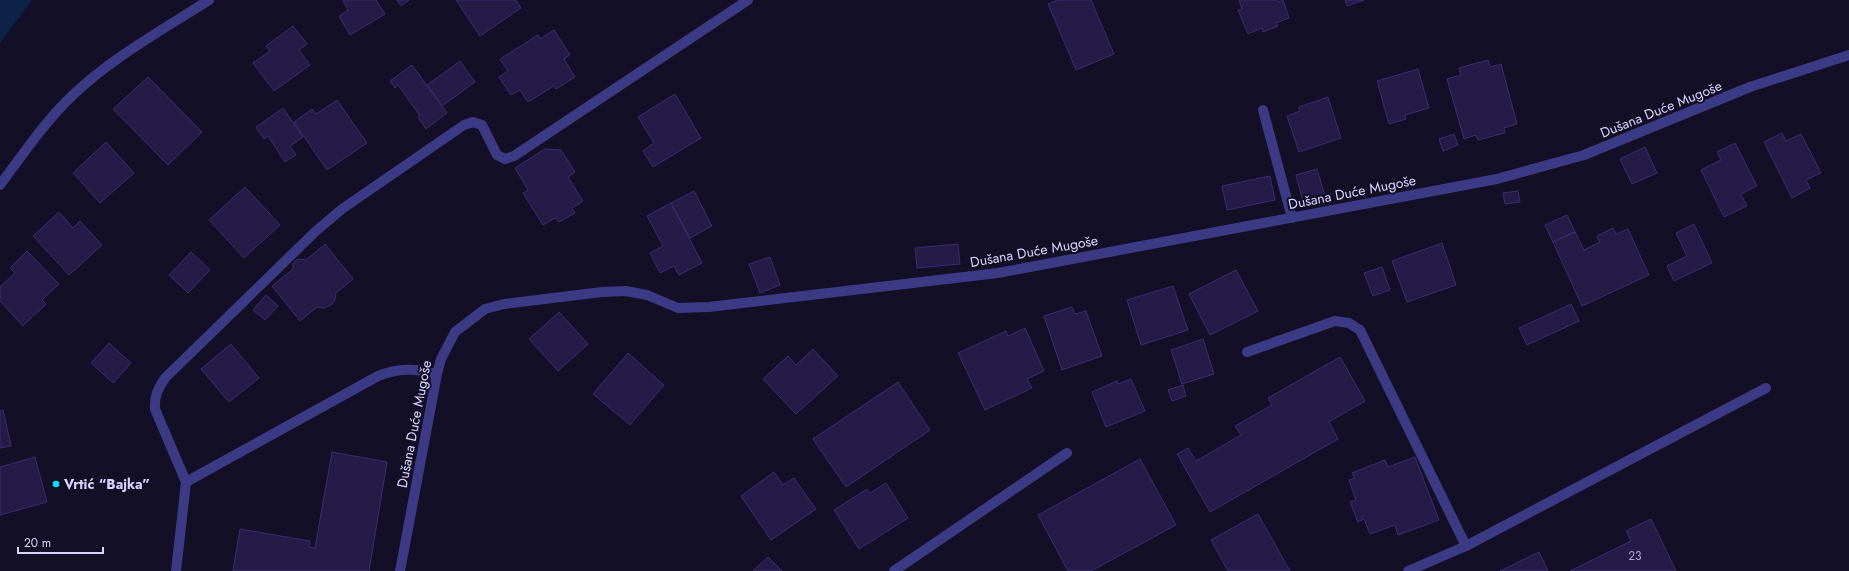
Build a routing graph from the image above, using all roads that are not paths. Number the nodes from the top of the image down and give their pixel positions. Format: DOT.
graph roads {
  1 [pos="209,0"];
  2 [pos="748,0"];
  3 [pos="1849,55"];
  4 [pos="1263,110"];
  5 [pos="0,185"];
  6 [pos="1292,218"];
  7 [pos="1247,352"];
  8 [pos="437,374"];
  9 [pos="1766,388"];
  10 [pos="1067,453"];
  11 [pos="186,482"];
  12 [pos="1466,546"];
  13 [pos="176,571"];
  14 [pos="400,571"];
  15 [pos="894,571"];
  16 [pos="1408,571"];
  1 -- 5 [label="street"];
  2 -- 11 [label="street"];
  3 -- 6 [label="street, Dušana Duće Mugoše"];
  4 -- 6 [label="street"];
  6 -- 8 [label="street, Dušana Duće Mugoše"];
  7 -- 12 [label="street"];
  8 -- 11 [label="street"];
  8 -- 14 [label="street, Dušana Duće Mugoše"];
  9 -- 12 [label="street"];
  10 -- 15 [label="street"];
  11 -- 13 [label="street"];
  12 -- 16 [label="street"];
}
